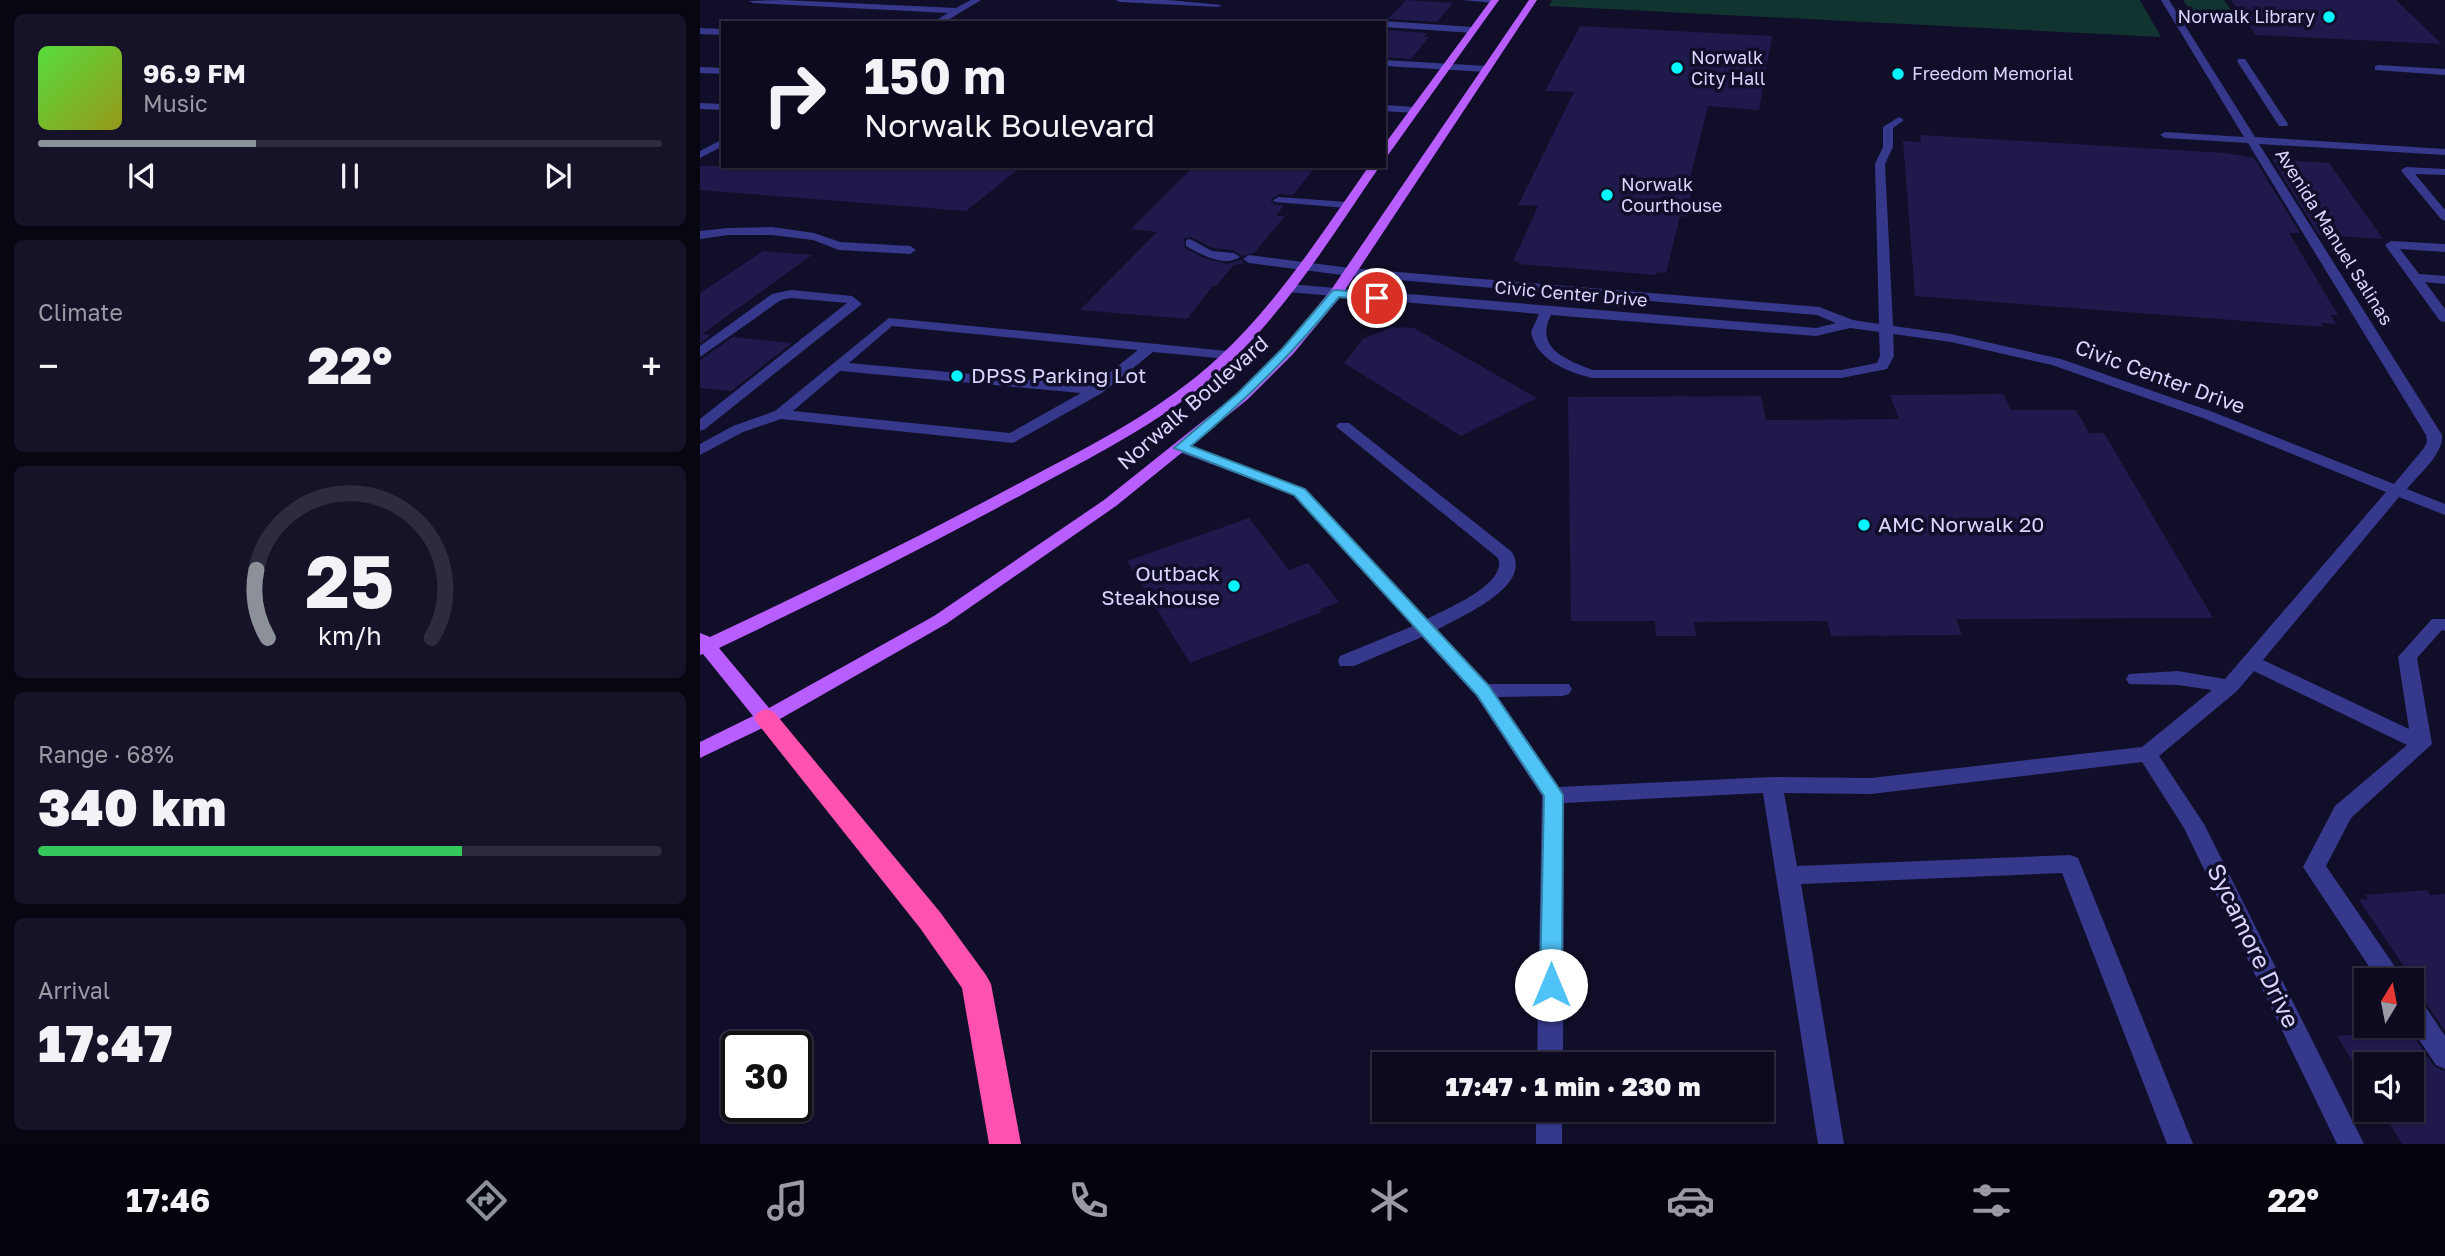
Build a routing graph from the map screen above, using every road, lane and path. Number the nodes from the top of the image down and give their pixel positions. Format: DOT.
graph roads {
  1 [pos="977,0"];
  2 [pos="1120,0"];
  3 [pos="1466,0"];
  4 [pos="1533,0"];
  5 [pos="2165,0"];
  6 [pos="753,1"];
  7 [pos="1494,1"];
  8 [pos="1218,5"];
  9 [pos="956,12"];
  10 [pos="939,21"];
  11 [pos="1386,24"];
  12 [pos="1474,30"];
  13 [pos="700,31"];
  14 [pos="721,32"];
  15 [pos="2242,61"];
  16 [pos="1386,63"];
  17 [pos="1446,67"];
  18 [pos="2378,68"];
  19 [pos="1487,69"];
  20 [pos="700,70"];
  21 [pos="721,71"];
  22 [pos="2445,72"];
  23 [pos="700,106"];
  24 [pos="721,107"];
  25 [pos="1386,108"];
  26 [pos="1415,110"];
  27 [pos="1899,120"];
  28 [pos="2283,124"];
  29 [pos="2165,135"];
  30 [pos="2252,141"];
  31 [pos="721,143"];
  32 [pos="1386,150"];
  33 [pos="2445,152"];
  34 [pos="700,155"];
  35 [pos="1374,168"];
  36 [pos="2445,172"];
  37 [pos="1279,200"];
  38 [pos="1347,205"];
  39 [pos="2445,217"];
  40 [pos="700,235"];
  41 [pos="1190,243"];
  42 [pos="2445,248"];
  43 [pos="910,250"];
  44 [pos="1234,257"];
  45 [pos="1249,259"];
  46 [pos="1304,265"];
  47 [pos="1350,272"];
  48 [pos="2416,278"];
  49 [pos="2445,280"];
  50 [pos="1288,288"];
  51 [pos="1336,293"];
  52 [pos="1545,312"];
  53 [pos="2445,318"];
  54 [pos="1850,324"];
  55 [pos="1885,327"];
  56 [pos="1151,347"];
  57 [pos="700,353"];
  58 [pos="1228,355"];
  59 [pos="837,366"];
  60 [pos="1097,390"];
  61 [pos="780,414"];
  62 [pos="700,426"];
  63 [pos="1344,426"];
  64 [pos="1181,448"];
  65 [pos="700,450"];
  66 [pos="2397,492"];
  67 [pos="2445,510"];
  68 [pos="2445,625"];
  69 [pos="1426,628"];
  70 [pos="702,644"];
  71 [pos="1347,661"];
  72 [pos="2252,662"];
  73 [pos="2136,680"];
  74 [pos="2230,686"];
  75 [pos="1562,689"];
  76 [pos="1483,691"];
  77 [pos="766,718"];
  78 [pos="2422,744"];
  79 [pos="700,751"];
  80 [pos="2147,754"];
  81 [pos="1772,785"];
  82 [pos="1553,795"];
  83 [pos="1788,875"];
  84 [pos="2384,968"];
  85 [pos="2424,1026"];
  86 [pos="1550,1052"];
  87 [pos="2445,1057"];
  88 [pos="1549,1122"];
  89 [pos="1004,1144"];
  90 [pos="1549,1144"];
  91 [pos="1831,1144"];
  92 [pos="2180,1144"];
  93 [pos="2351,1144"];
  1 -- 9 [label="street"];
  2 -- 8 [label="street"];
  3 -- 7 [label="street"];
  4 -- 19 [label="main road, Norwalk Boulevard"];
  5 -- 30 [label="street, Avenida Manuel Salinas"];
  6 -- 9 [label="street"];
  7 -- 12 [label="main road"];
  9 -- 10 [label="street"];
  11 -- 12 [label="street"];
  12 -- 17 [label="main road"];
  13 -- 14 [label="street"];
  15 -- 28 [label="street"];
  16 -- 17 [label="street"];
  17 -- 19 [label="street"];
  17 -- 26 [label="main road"];
  18 -- 22 [label="street"];
  19 -- 47 [label="main road, Norwalk Boulevard"];
  20 -- 21 [label="street"];
  23 -- 24 [label="street"];
  25 -- 26 [label="street"];
  26 -- 32 [label="main road"];
  27 -- 55 [label="street"];
  29 -- 30 [label="street"];
  30 -- 33 [label="street"];
  30 -- 66 [label="street, Avenida Manuel Salinas"];
  31 -- 34 [label="street"];
  35 -- 38 [label="main road, Norwalk Boulevard"];
  36 -- 39 [label="street"];
  37 -- 38 [label="street"];
  38 -- 46 [label="main road, Norwalk Boulevard"];
  40 -- 43 [label="street"];
  41 -- 44 [label="street"];
  42 -- 48 [label="street"];
  45 -- 46 [label="street, Civic Center Drive"];
  46 -- 47 [label="street, Civic Center Drive"];
  46 -- 50 [label="main road, Norwalk Boulevard"];
  47 -- 51 [label="main road, Norwalk Boulevard"];
  47 -- 54 [label="street, Civic Center Drive"];
  48 -- 49 [label="street"];
  48 -- 53 [label="street"];
  50 -- 51 [label="street, Civic Center Drive"];
  50 -- 58 [label="main road, Norwalk Boulevard"];
  51 -- 52 [label="street, Civic Center Drive"];
  51 -- 64 [label="main road, Norwalk Boulevard"];
  52 -- 54 [label="street, Civic Center Drive"];
  52 -- 55 [label="street"];
  54 -- 55 [label="street, Civic Center Drive"];
  55 -- 66 [label="street, Civic Center Drive"];
  56 -- 58 [label="street"];
  56 -- 59 [label="street"];
  56 -- 60 [label="street"];
  57 -- 62 [label="street"];
  58 -- 70 [label="main road, Norwalk Boulevard"];
  59 -- 60 [label="street"];
  59 -- 61 [label="street"];
  60 -- 61 [label="street"];
  61 -- 65 [label="street"];
  63 -- 69 [label="street"];
  64 -- 69 [label="street"];
  64 -- 77 [label="main road, Norwalk Boulevard"];
  66 -- 67 [label="street, Civic Center Drive"];
  66 -- 72 [label="street, Avenida Manuel Salinas"];
  68 -- 78 [label="street"];
  69 -- 71 [label="street"];
  69 -- 76 [label="street"];
  70 -- 77 [label="main road"];
  72 -- 74 [label="street, Avenida Manuel Salinas"];
  72 -- 78 [label="street"];
  73 -- 74 [label="street"];
  74 -- 80 [label="street, Avenida Manuel Salinas"];
  75 -- 76 [label="street"];
  76 -- 82 [label="street"];
  77 -- 79 [label="main road, Norwalk Boulevard"];
  77 -- 89 [label="highway"];
  78 -- 84 [label="street"];
  80 -- 81 [label="street"];
  80 -- 93 [label="street, Sycamore Drive"];
  81 -- 82 [label="street"];
  81 -- 83 [label="street"];
  82 -- 86 [label="street"];
  83 -- 91 [label="street"];
  83 -- 92 [label="street"];
  85 -- 87 [label="street"];
  88 -- 90 [label="street"];
}
